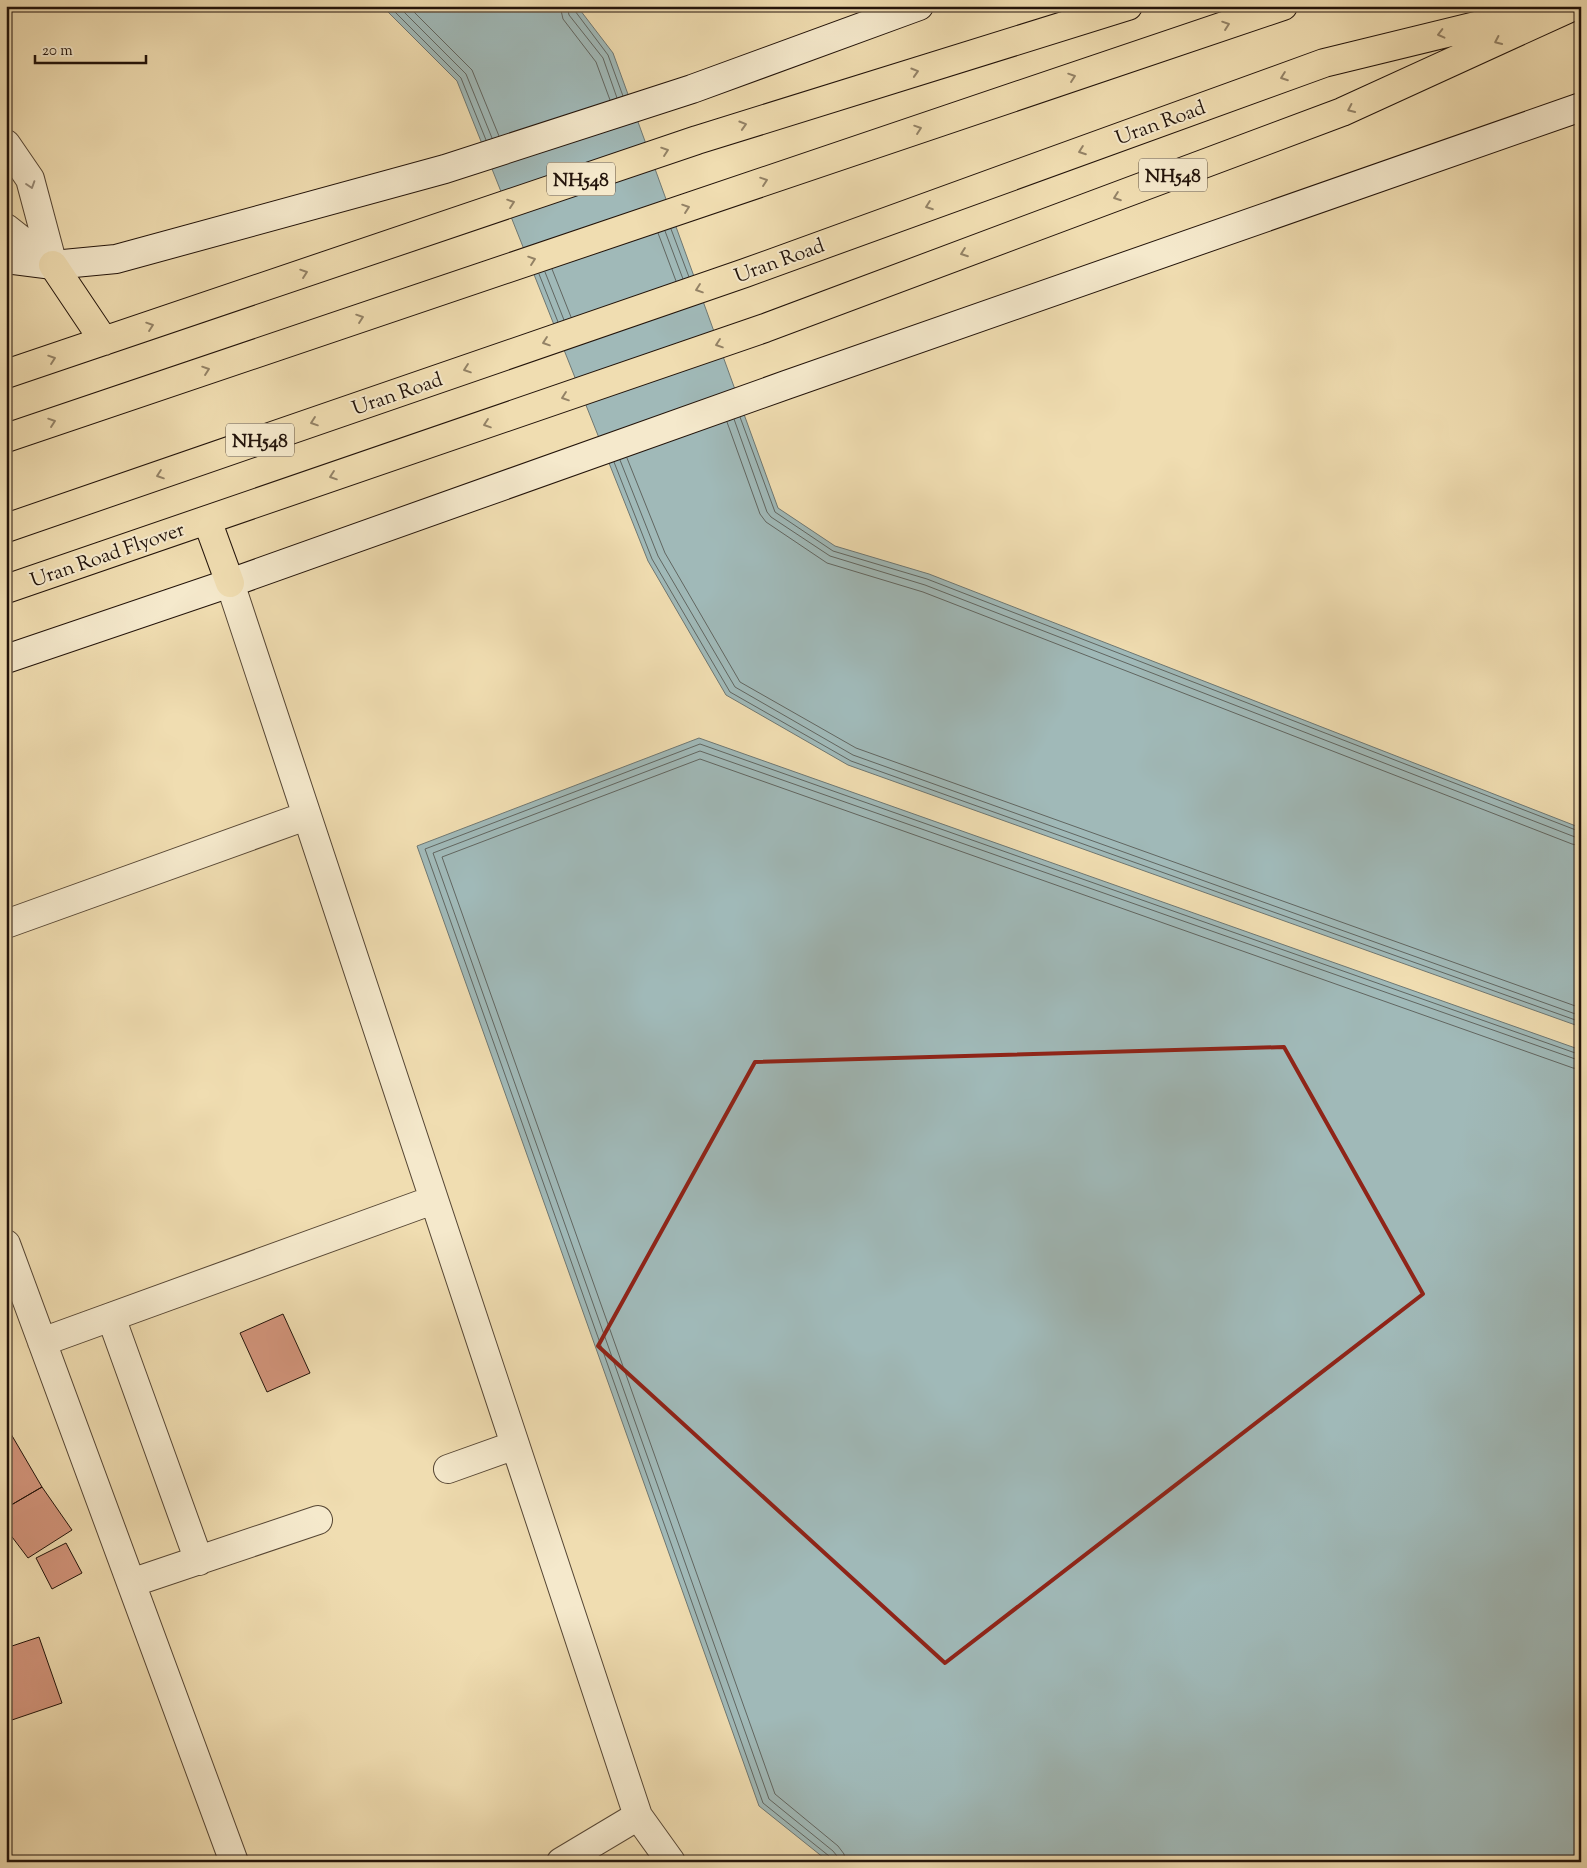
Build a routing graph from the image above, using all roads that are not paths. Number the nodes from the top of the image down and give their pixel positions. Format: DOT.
graph roads {
  1 [pos="919,6"];
  2 [pos="1128,6"];
  3 [pos="1283,6"];
  4 [pos="1556,6"];
  5 [pos="1574,6"];
  6 [pos="1581,107"];
  7 [pos="6,144"];
  8 [pos="6,228"];
  9 [pos="6,260"];
  10 [pos="53,265"];
  11 [pos="104,341"];
  12 [pos="6,374"];
  13 [pos="6,438"];
  14 [pos="207,520"];
  15 [pos="6,528"];
  16 [pos="230,583"];
  17 [pos="6,589"];
  18 [pos="6,659"];
  19 [pos="306,816"];
  20 [pos="6,924"];
  21 [pos="433,1200"];
  22 [pos="6,1244"];
  23 [pos="111,1318"];
  24 [pos="42,1342"];
  25 [pos="515,1445"];
  26 [pos="448,1469"];
  27 [pos="318,1520"];
  28 [pos="199,1561"];
  29 [pos="132,1583"];
  30 [pos="638,1816"];
  31 [pos="234,1862"];
  32 [pos="561,1862"];
  33 [pos="671,1862"];
  1 -- 10 [label="street"];
  11 -- 2 [label="highway, NH548, one-way"];
  13 -- 3 [label="highway, one-way"];
  4 -- 15 [label="highway, Uran Road / NH548, one-way"];
  5 -- 14 [label="highway, NH548, one-way"];
  6 -- 16 [label="street"];
  7 -- 10 [label="street, one-way"];
  8 -- 10 [label="street"];
  9 -- 10 [label="street"];
  10 -- 11 [label="highway"];
  12 -- 11 [label="highway, NH548, one-way"];
  14 -- 16 [label="highway"];
  14 -- 17 [label="highway, Uran Road Flyover / NH548"];
  16 -- 18 [label="street"];
  16 -- 19 [label="street"];
  19 -- 20 [label="street"];
  19 -- 21 [label="street"];
  21 -- 23 [label="street"];
  21 -- 25 [label="street"];
  22 -- 24 [label="street"];
  23 -- 24 [label="street"];
  23 -- 28 [label="street"];
  24 -- 29 [label="street"];
  25 -- 26 [label="street"];
  25 -- 30 [label="street"];
  27 -- 28 [label="street"];
  28 -- 29 [label="street"];
  29 -- 31 [label="street"];
  30 -- 32 [label="street"];
  30 -- 33 [label="street"];
}
